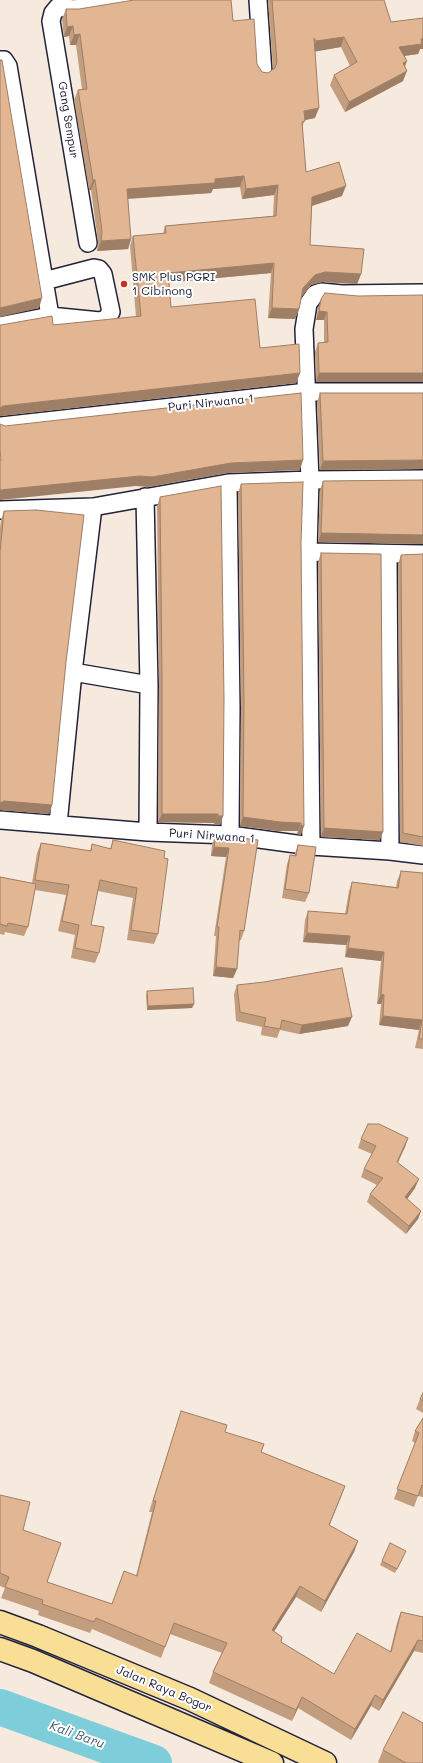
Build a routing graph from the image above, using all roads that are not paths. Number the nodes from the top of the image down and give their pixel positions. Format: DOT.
graph roads {
  1 [pos="130,0"];
  2 [pos="258,0"];
  3 [pos="58,4"];
  4 [pos="0,60"];
  5 [pos="263,73"];
  6 [pos="88,243"];
  7 [pos="44,281"];
  8 [pos="423,293"];
  9 [pos="50,316"];
  10 [pos="0,326"];
  11 [pos="307,392"];
  12 [pos="423,392"];
  13 [pos="0,426"];
  14 [pos="423,479"];
  15 [pos="310,480"];
  16 [pos="228,484"];
  17 [pos="145,497"];
  18 [pos="92,507"];
  19 [pos="0,510"];
  20 [pos="308,552"];
  21 [pos="423,554"];
  22 [pos="388,555"];
  23 [pos="73,672"];
  24 [pos="149,685"];
  25 [pos="0,820"];
  26 [pos="58,824"];
  27 [pos="148,832"];
  28 [pos="230,836"];
  29 [pos="311,846"];
  30 [pos="390,851"];
  31 [pos="423,855"];
  32 [pos="0,1622"];
  33 [pos="0,1649"];
  34 [pos="272,1763"];
  35 [pos="325,1763"];
  1 -- 3 [label="street"];
  2 -- 5 [label="street"];
  3 -- 6 [label="street, Gang Sempur"];
  4 -- 7 [label="street"];
  7 -- 9 [label="street"];
  7 -- 9 [label="street"];
  8 -- 11 [label="street"];
  9 -- 10 [label="street"];
  11 -- 12 [label="street, Puri Nirwana 1"];
  11 -- 13 [label="street, Puri Nirwana 1"];
  11 -- 15 [label="street"];
  14 -- 15 [label="street"];
  15 -- 16 [label="street"];
  15 -- 20 [label="street"];
  16 -- 17 [label="street"];
  16 -- 28 [label="street"];
  17 -- 18 [label="street"];
  17 -- 24 [label="street"];
  18 -- 19 [label="street"];
  18 -- 23 [label="street"];
  20 -- 22 [label="street"];
  20 -- 29 [label="street"];
  21 -- 22 [label="street"];
  22 -- 30 [label="street"];
  23 -- 24 [label="street"];
  23 -- 26 [label="street"];
  24 -- 27 [label="street"];
  25 -- 26 [label="street, Puri Nirwana 1"];
  26 -- 27 [label="street, Puri Nirwana 1"];
  27 -- 28 [label="street, Puri Nirwana 1"];
  28 -- 29 [label="street, Puri Nirwana 1"];
  29 -- 30 [label="street, Puri Nirwana 1"];
  30 -- 31 [label="street, Puri Nirwana 1"];
  32 -- 35 [label="highway, Jalan Raya Bogor"];
  33 -- 34 [label="highway, Jalan Raya Bogor"];
}
